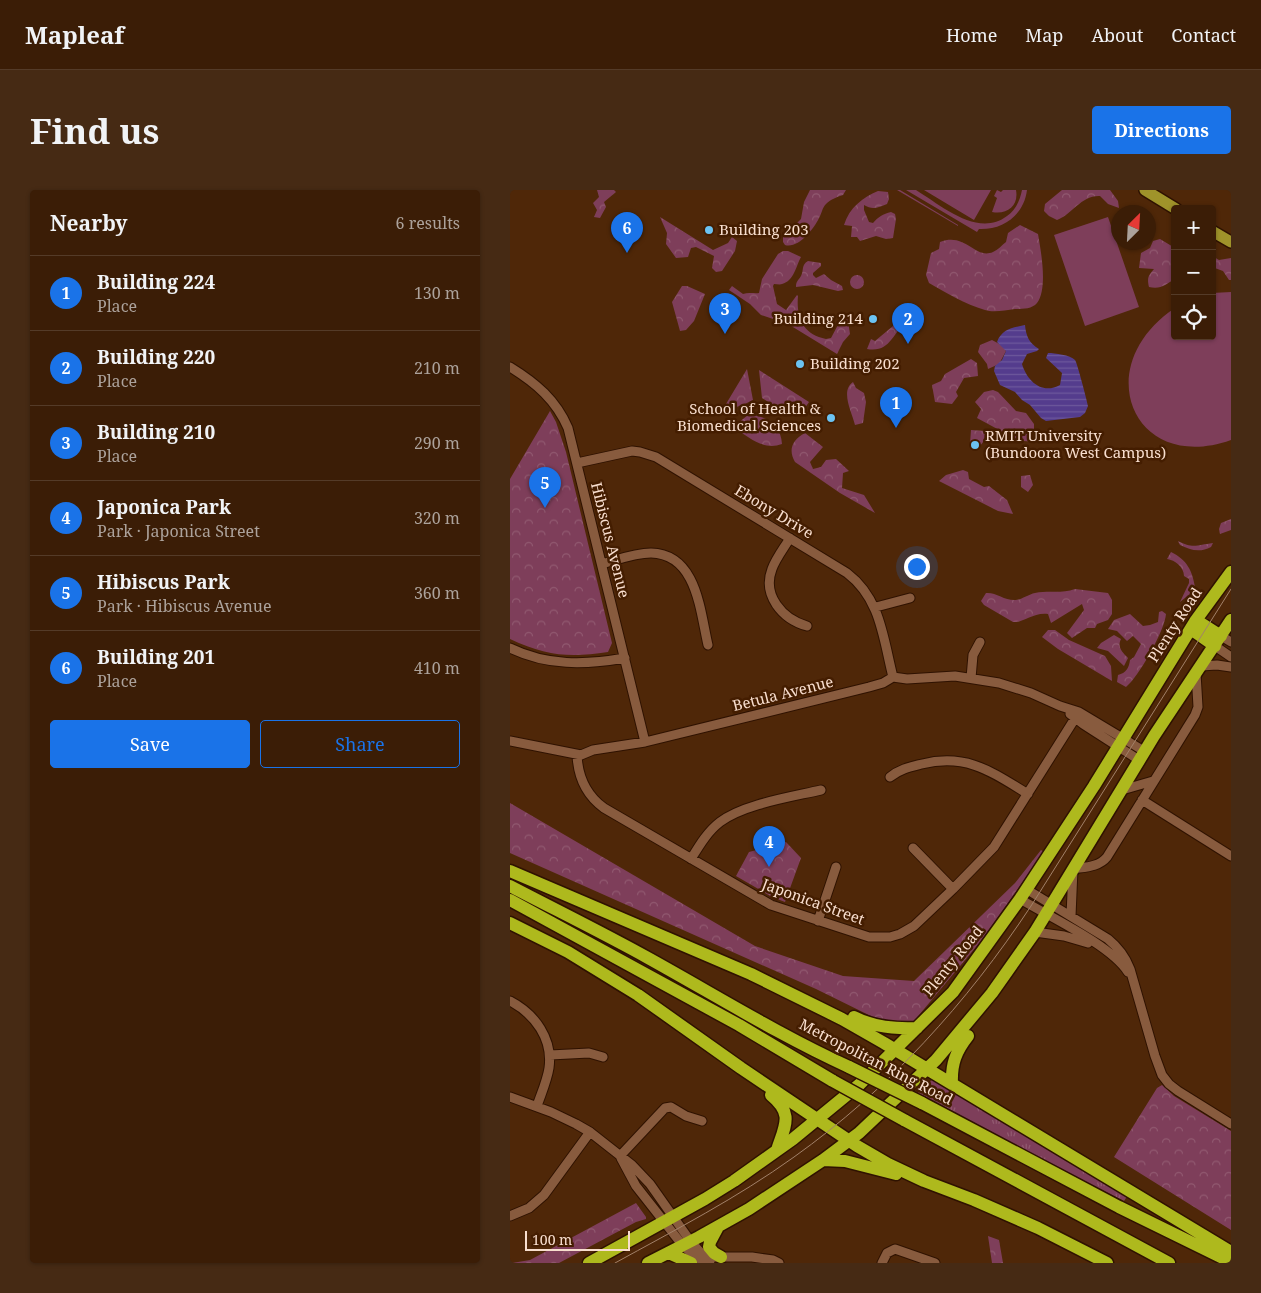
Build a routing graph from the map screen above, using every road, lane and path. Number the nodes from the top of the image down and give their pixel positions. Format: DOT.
graph roads {
  1 [pos="1145,190"];
  2 [pos="1171,206"];
  3 [pos="1216,233"];
  4 [pos="1231,242"];
  5 [pos="510,367"];
  6 [pos="577,463"];
  7 [pos="790,538"];
  8 [pos="602,564"];
  9 [pos="1231,572"];
  10 [pos="910,598"];
  11 [pos="876,607"];
  12 [pos="1231,620"];
  13 [pos="1193,625"];
  14 [pos="807,626"];
  15 [pos="1222,641"];
  16 [pos="980,642"];
  17 [pos="708,645"];
  18 [pos="510,648"];
  19 [pos="1231,657"];
  20 [pos="625,658"];
  21 [pos="1231,667"];
  22 [pos="1199,669"];
  23 [pos="893,677"];
  24 [pos="971,678"];
  25 [pos="1077,715"];
  26 [pos="510,741"];
  27 [pos="645,742"];
  28 [pos="1121,743"];
  29 [pos="577,755"];
  30 [pos="1142,756"];
  31 [pos="890,777"];
  32 [pos="1154,780"];
  33 [pos="820,790"];
  34 [pos="1122,790"];
  35 [pos="1028,794"];
  36 [pos="1142,800"];
  37 [pos="913,848"];
  38 [pos="1231,856"];
  39 [pos="691,859"];
  40 [pos="836,867"];
  41 [pos="1073,869"];
  42 [pos="510,871"];
  43 [pos="510,886"];
  44 [pos="953,889"];
  45 [pos="1023,894"];
  46 [pos="510,900"];
  47 [pos="1049,909"];
  48 [pos="1071,916"];
  49 [pos="818,921"];
  50 [pos="510,924"];
  51 [pos="1035,932"];
  52 [pos="1100,947"];
  53 [pos="1009,970"];
  54 [pos="751,974"];
  55 [pos="1132,978"];
  56 [pos="510,1001"];
  57 [pos="917,1028"];
  58 [pos="892,1047"];
  59 [pos="550,1055"];
  60 [pos="603,1057"];
  61 [pos="741,1068"];
  62 [pos="932,1072"];
  63 [pos="952,1084"];
  64 [pos="510,1097"];
  65 [pos="537,1106"];
  66 [pos="814,1117"];
  67 [pos="702,1121"];
  68 [pos="1231,1124"];
  69 [pos="590,1132"];
  70 [pos="852,1144"];
  71 [pos="777,1150"];
  72 [pos="620,1156"];
  73 [pos="822,1160"];
  74 [pos="974,1200"];
  75 [pos="666,1215"];
  76 [pos="510,1216"];
  77 [pos="718,1227"];
  78 [pos="687,1244"];
  79 [pos="1231,1252"];
  80 [pos="666,1254"];
  81 [pos="715,1261"];
  82 [pos="1231,1262"];
  83 [pos="589,1263"];
  84 [pos="648,1263"];
  85 [pos="691,1263"];
  86 [pos="768,1263"];
  87 [pos="780,1263"];
  88 [pos="882,1263"];
  89 [pos="935,1263"];
  90 [pos="1108,1263"];
  91 [pos="1169,1263"];
  1 -- 2 [label="main road"];
  3 -- 4 [label="main road"];
  5 -- 6 [label="street, Hibiscus Avenue"];
  6 -- 7 [label="street, Ebony Drive"];
  6 -- 8 [label="street, Hibiscus Avenue"];
  7 -- 11 [label="street, Ebony Drive"];
  7 -- 14 [label="street"];
  8 -- 17 [label="street"];
  8 -- 20 [label="street, Hibiscus Avenue"];
  9 -- 13 [label="highway, Plenty Road"];
  10 -- 11 [label="street"];
  11 -- 23 [label="street, Ebony Drive"];
  12 -- 15 [label="highway"];
  13 -- 15 [label="highway"];
  13 -- 28 [label="highway, Plenty Road"];
  15 -- 19 [label="street"];
  15 -- 22 [label="highway"];
  16 -- 24 [label="street"];
  18 -- 20 [label="street"];
  20 -- 27 [label="street, Hibiscus Avenue"];
  21 -- 22 [label="street"];
  22 -- 30 [label="highway"];
  22 -- 32 [label="street"];
  23 -- 24 [label="street, Betula Avenue"];
  23 -- 27 [label="street, Betula Avenue"];
  24 -- 25 [label="street, Betula Avenue"];
  25 -- 28 [label="street, Betula Avenue"];
  25 -- 35 [label="street, Japonica Street"];
  26 -- 29 [label="street, Betula Avenue"];
  27 -- 29 [label="street, Betula Avenue"];
  28 -- 30 [label="street, Betula Avenue"];
  28 -- 45 [label="highway, Plenty Road"];
  29 -- 39 [label="street, Japonica Street"];
  30 -- 34 [label="highway"];
  31 -- 35 [label="street"];
  32 -- 34 [label="street"];
  32 -- 36 [label="street"];
  33 -- 39 [label="street"];
  34 -- 41 [label="highway"];
  35 -- 44 [label="street, Japonica Street"];
  36 -- 38 [label="street"];
  36 -- 41 [label="street"];
  37 -- 44 [label="street"];
  39 -- 49 [label="street, Japonica Street"];
  40 -- 49 [label="street"];
  41 -- 47 [label="highway"];
  41 -- 48 [label="street"];
  42 -- 54 [label="highway"];
  43 -- 82 [label="highway, Metropolitan Ring Road, bridge"];
  44 -- 49 [label="street, Japonica Street"];
  45 -- 47 [label="street"];
  45 -- 57 [label="highway, Plenty Road"];
  46 -- 91 [label="highway, bridge"];
  47 -- 48 [label="street"];
  47 -- 51 [label="highway"];
  47 -- 52 [label="street"];
  48 -- 55 [label="street"];
  50 -- 61 [label="highway"];
  51 -- 52 [label="street"];
  51 -- 53 [label="highway"];
  52 -- 55 [label="street"];
  53 -- 62 [label="highway"];
  53 -- 63 [label="highway"];
  54 -- 57 [label="highway"];
  54 -- 58 [label="highway"];
  55 -- 68 [label="street"];
  56 -- 59 [label="street"];
  57 -- 58 [label="highway, Plenty Road"];
  58 -- 62 [label="highway"];
  58 -- 66 [label="highway, Plenty Road"];
  59 -- 60 [label="street"];
  59 -- 65 [label="street"];
  61 -- 66 [label="highway"];
  61 -- 71 [label="highway"];
  62 -- 63 [label="highway"];
  62 -- 70 [label="highway"];
  63 -- 79 [label="highway"];
  64 -- 65 [label="street"];
  65 -- 69 [label="street"];
  66 -- 70 [label="highway"];
  66 -- 71 [label="highway, Plenty Road"];
  67 -- 72 [label="street"];
  69 -- 72 [label="street"];
  69 -- 76 [label="street"];
  70 -- 73 [label="highway"];
  70 -- 74 [label="highway"];
  71 -- 75 [label="highway, Plenty Road"];
  72 -- 75 [label="street"];
  73 -- 74 [label="highway"];
  73 -- 77 [label="highway"];
  74 -- 90 [label="highway"];
  75 -- 78 [label="street"];
  75 -- 83 [label="highway, Plenty Road"];
  77 -- 78 [label="highway"];
  77 -- 81 [label="highway"];
  78 -- 80 [label="highway"];
  78 -- 81 [label="street"];
  80 -- 84 [label="highway"];
  80 -- 85 [label="highway"];
  81 -- 86 [label="street"];
  81 -- 87 [label="street"];
  88 -- 89 [label="street"];
}
